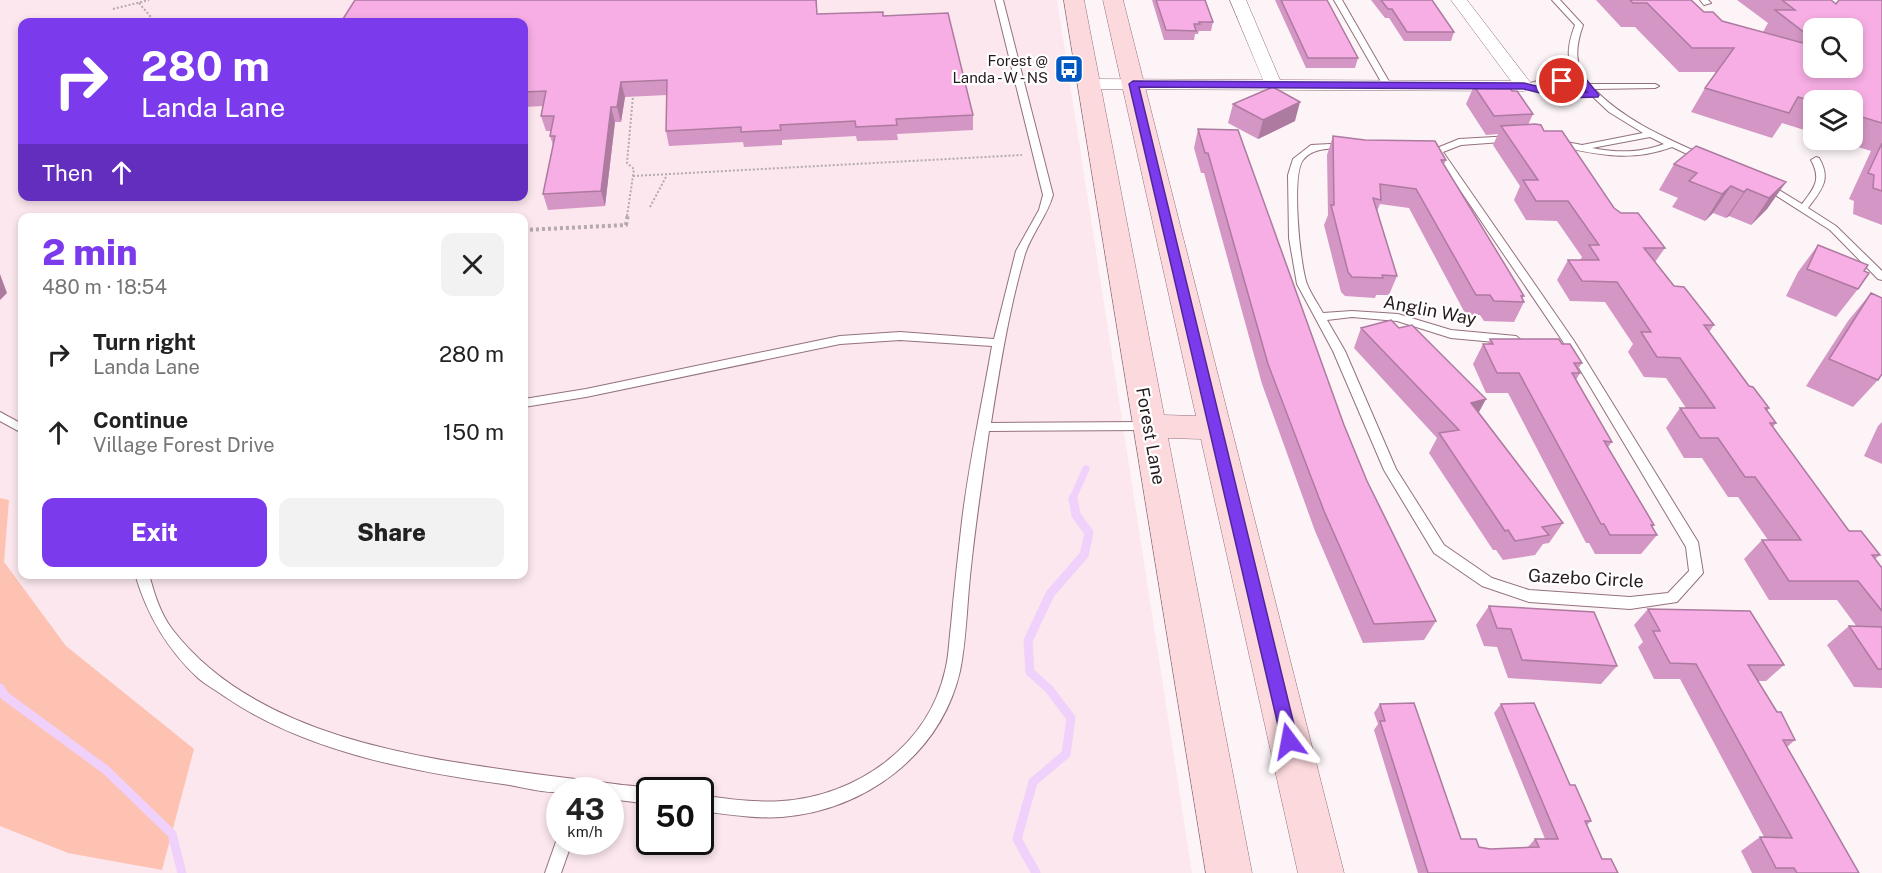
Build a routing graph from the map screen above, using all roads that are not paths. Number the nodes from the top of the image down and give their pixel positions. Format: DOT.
graph roads {
  1 [pos="999,0"];
  2 [pos="1074,0"];
  3 [pos="1113,0"];
  4 [pos="1238,0"];
  5 [pos="1338,0"];
  6 [pos="1459,0"];
  7 [pos="1556,0"];
  8 [pos="1584,83"];
  9 [pos="1089,84"];
  10 [pos="1133,84"];
  11 [pos="1274,85"];
  12 [pos="1387,85"];
  13 [pos="1524,86"];
  14 [pos="1655,86"];
  15 [pos="1595,95"];
  16 [pos="1651,134"];
  17 [pos="1526,138"];
  18 [pos="1548,142"];
  19 [pos="1363,144"];
  20 [pos="1672,144"];
  21 [pos="1415,147"];
  22 [pos="1582,147"];
  23 [pos="1438,151"];
  24 [pos="1816,160"];
  25 [pos="1714,163"];
  26 [pos="1757,182"];
  27 [pos="1804,208"];
  28 [pos="1882,277"];
  29 [pos="1319,317"];
  30 [pos="1522,340"];
  31 [pos="998,343"];
  32 [pos="528,402"];
  33 [pos="0,416"];
  34 [pos="1149,426"];
  35 [pos="18,427"];
  36 [pos="985,427"];
  37 [pos="1215,428"];
  38 [pos="144,579"];
  39 [pos="546,783"];
  40 [pos="714,804"];
  41 [pos="559,855"];
  42 [pos="553,873"];
  43 [pos="1229,873"];
  44 [pos="1321,873"];
  1 -- 31 [label="lane"];
  2 -- 9 [label="main road, Forest Lane"];
  3 -- 10 [label="main road"];
  4 -- 11 [label="street"];
  5 -- 12 [label="lane"];
  6 -- 13 [label="street"];
  7 -- 8 [label="lane"];
  8 -- 13 [label="lane"];
  8 -- 14 [label="lane"];
  8 -- 15 [label="lane"];
  9 -- 10 [label="street"];
  9 -- 34 [label="main road, Forest Lane"];
  10 -- 11 [label="street"];
  10 -- 37 [label="main road"];
  11 -- 12 [label="street"];
  12 -- 13 [label="street"];
  13 -- 15 [label="lane"];
  15 -- 16 [label="lane"];
  16 -- 20 [label="lane"];
  16 -- 22 [label="lane"];
  17 -- 23 [label="lane"];
  18 -- 22 [label="lane"];
  19 -- 29 [label="lane, Gazebo Circle"];
  20 -- 22 [label="lane"];
  20 -- 25 [label="lane"];
  21 -- 23 [label="lane"];
  23 -- 29 [label="lane, Gazebo Circle"];
  24 -- 27 [label="lane"];
  26 -- 27 [label="lane"];
  27 -- 28 [label="lane"];
  29 -- 30 [label="lane, Anglin Way"];
  31 -- 32 [label="lane"];
  31 -- 36 [label="lane"];
  33 -- 35 [label="lane"];
  34 -- 36 [label="lane"];
  34 -- 37 [label="main road"];
  34 -- 43 [label="main road, Forest Lane"];
  36 -- 40 [label="lane"];
  37 -- 44 [label="main road"];
  38 -- 39 [label="lane"];
  41 -- 42 [label="lane"];
}
